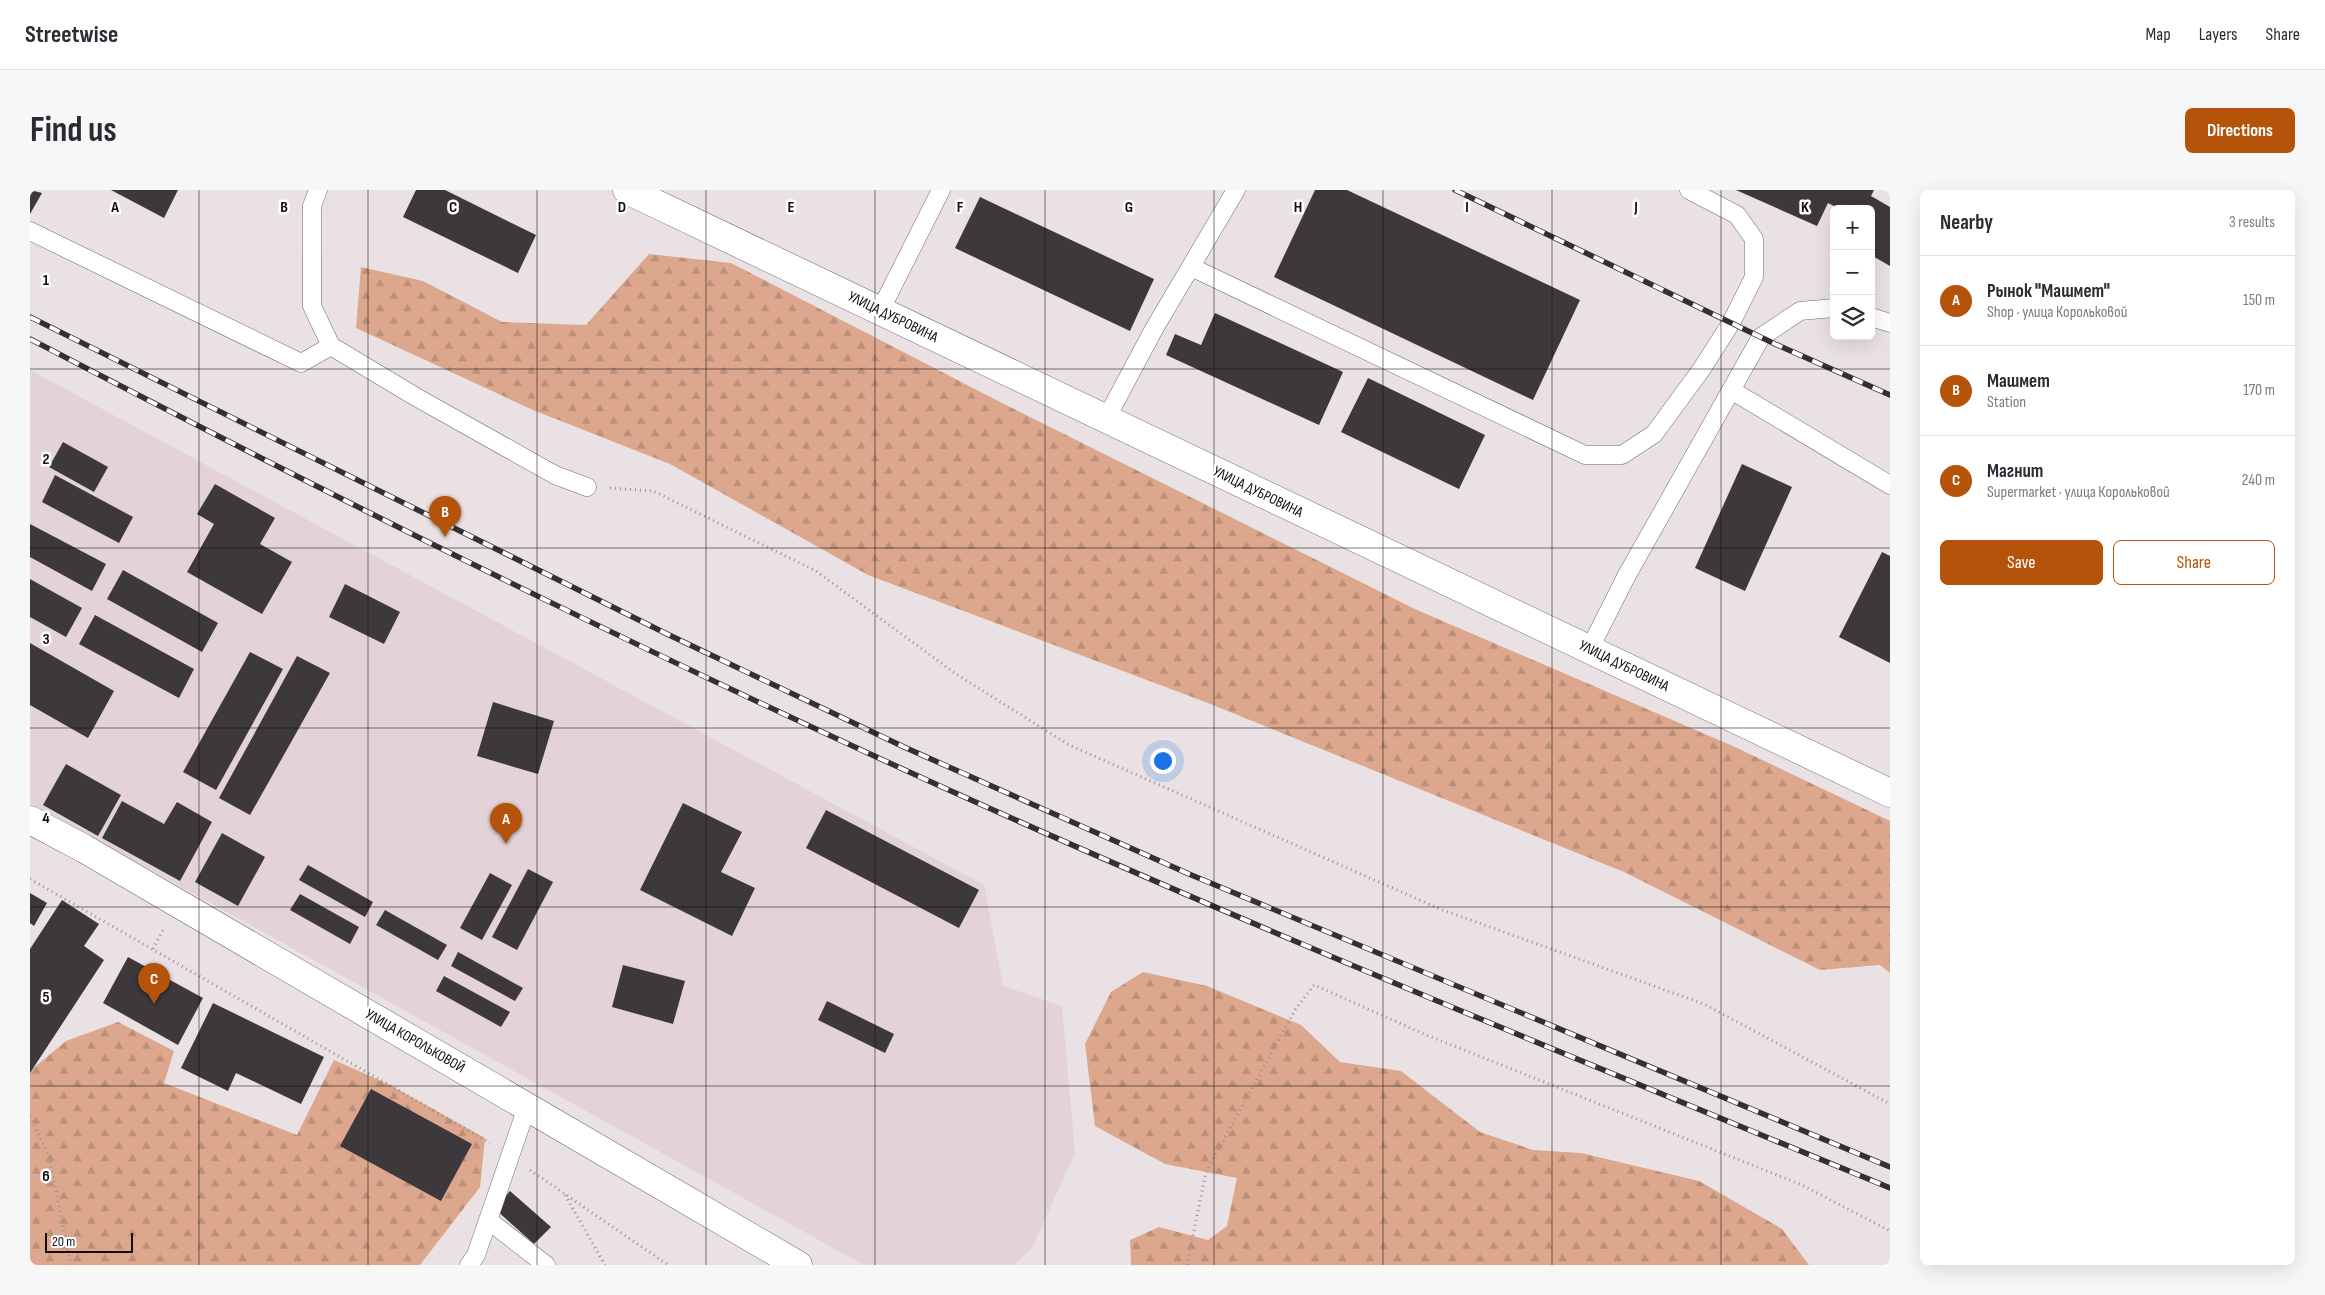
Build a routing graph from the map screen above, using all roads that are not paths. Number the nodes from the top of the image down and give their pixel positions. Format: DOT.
graph roads {
  1 [pos="318,190"];
  2 [pos="626,190"];
  3 [pos="941,190"];
  4 [pos="1236,190"];
  5 [pos="1689,190"];
  6 [pos="30,231"];
  7 [pos="1191,267"];
  8 [pos="1830,308"];
  9 [pos="880,311"];
  10 [pos="1875,318"];
  11 [pos="1890,323"];
  12 [pos="331,346"];
  13 [pos="1732,390"];
  14 [pos="1106,419"];
  15 [pos="1890,485"];
  16 [pos="587,487"];
  17 [pos="1589,650"];
  18 [pos="1890,793"];
  19 [pos="30,820"];
  20 [pos="528,1107"];
  21 [pos="488,1220"];
  22 [pos="469,1265"];
  23 [pos="546,1265"];
  24 [pos="798,1265"];
  1 -- 12 [label="lane"];
  2 -- 9 [label="main road, УЛИЦА ДУБРОВИНА"];
  3 -- 9 [label="lane"];
  4 -- 7 [label="lane"];
  5 -- 7 [label="lane"];
  6 -- 12 [label="lane"];
  7 -- 14 [label="lane"];
  8 -- 13 [label="lane"];
  9 -- 14 [label="main road, УЛИЦА ДУБРОВИНА"];
  10 -- 11 [label="lane"];
  12 -- 16 [label="lane"];
  13 -- 15 [label="lane"];
  13 -- 17 [label="lane"];
  14 -- 17 [label="main road, УЛИЦА ДУБРОВИНА"];
  17 -- 18 [label="main road, УЛИЦА ДУБРОВИНА"];
  19 -- 20 [label="main road, УЛИЦА КОРОЛЬКОВОЙ"];
  20 -- 21 [label="lane"];
  20 -- 24 [label="main road, УЛИЦА КОРОЛЬКОВОЙ"];
  21 -- 22 [label="lane"];
  21 -- 23 [label="lane"];
}
